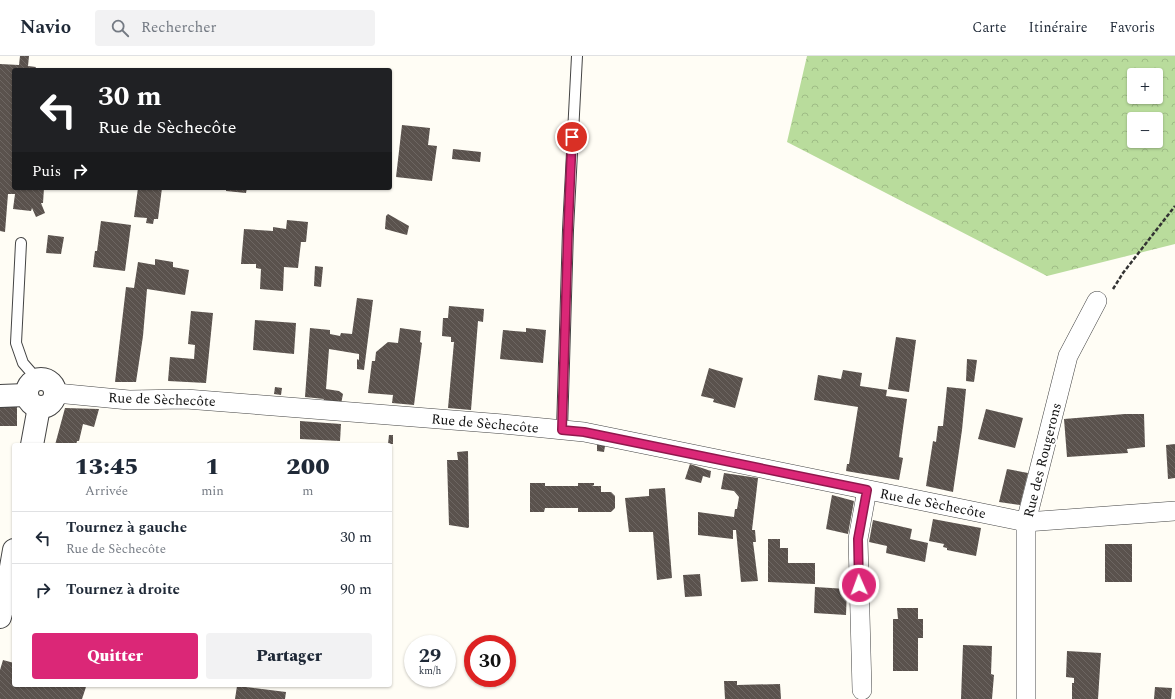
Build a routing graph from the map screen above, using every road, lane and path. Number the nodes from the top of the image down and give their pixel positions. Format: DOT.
graph roads {
  1 [pos="577,56"];
  2 [pos="21,243"];
  3 [pos="1097,301"];
  4 [pos="56,393"];
  5 [pos="34,394"];
  6 [pos="0,396"];
  7 [pos="562,430"];
  8 [pos="32,443"];
  9 [pos="867,490"];
  10 [pos="1175,511"];
  11 [pos="1026,522"];
  12 [pos="12,561"];
  13 [pos="0,617"];
  14 [pos="862,690"];
  15 [pos="1026,699"];
  1 -- 7 [label="lane"];
  2 -- 5 [label="lane"];
  3 -- 11 [label="street, Rue des Rougerons"];
  4 -- 5 [label="street"];
  4 -- 7 [label="street, Rue de Sèchecôte"];
  5 -- 6 [label="street"];
  5 -- 8 [label="street"];
  7 -- 9 [label="street, Rue de Sèchecôte"];
  9 -- 11 [label="street, Rue de Sèchecôte"];
  9 -- 14 [label="street"];
  10 -- 11 [label="street, Rue de Sèchecôte"];
  11 -- 15 [label="street, Rue des Rougerons"];
  12 -- 13 [label="street"];
}
